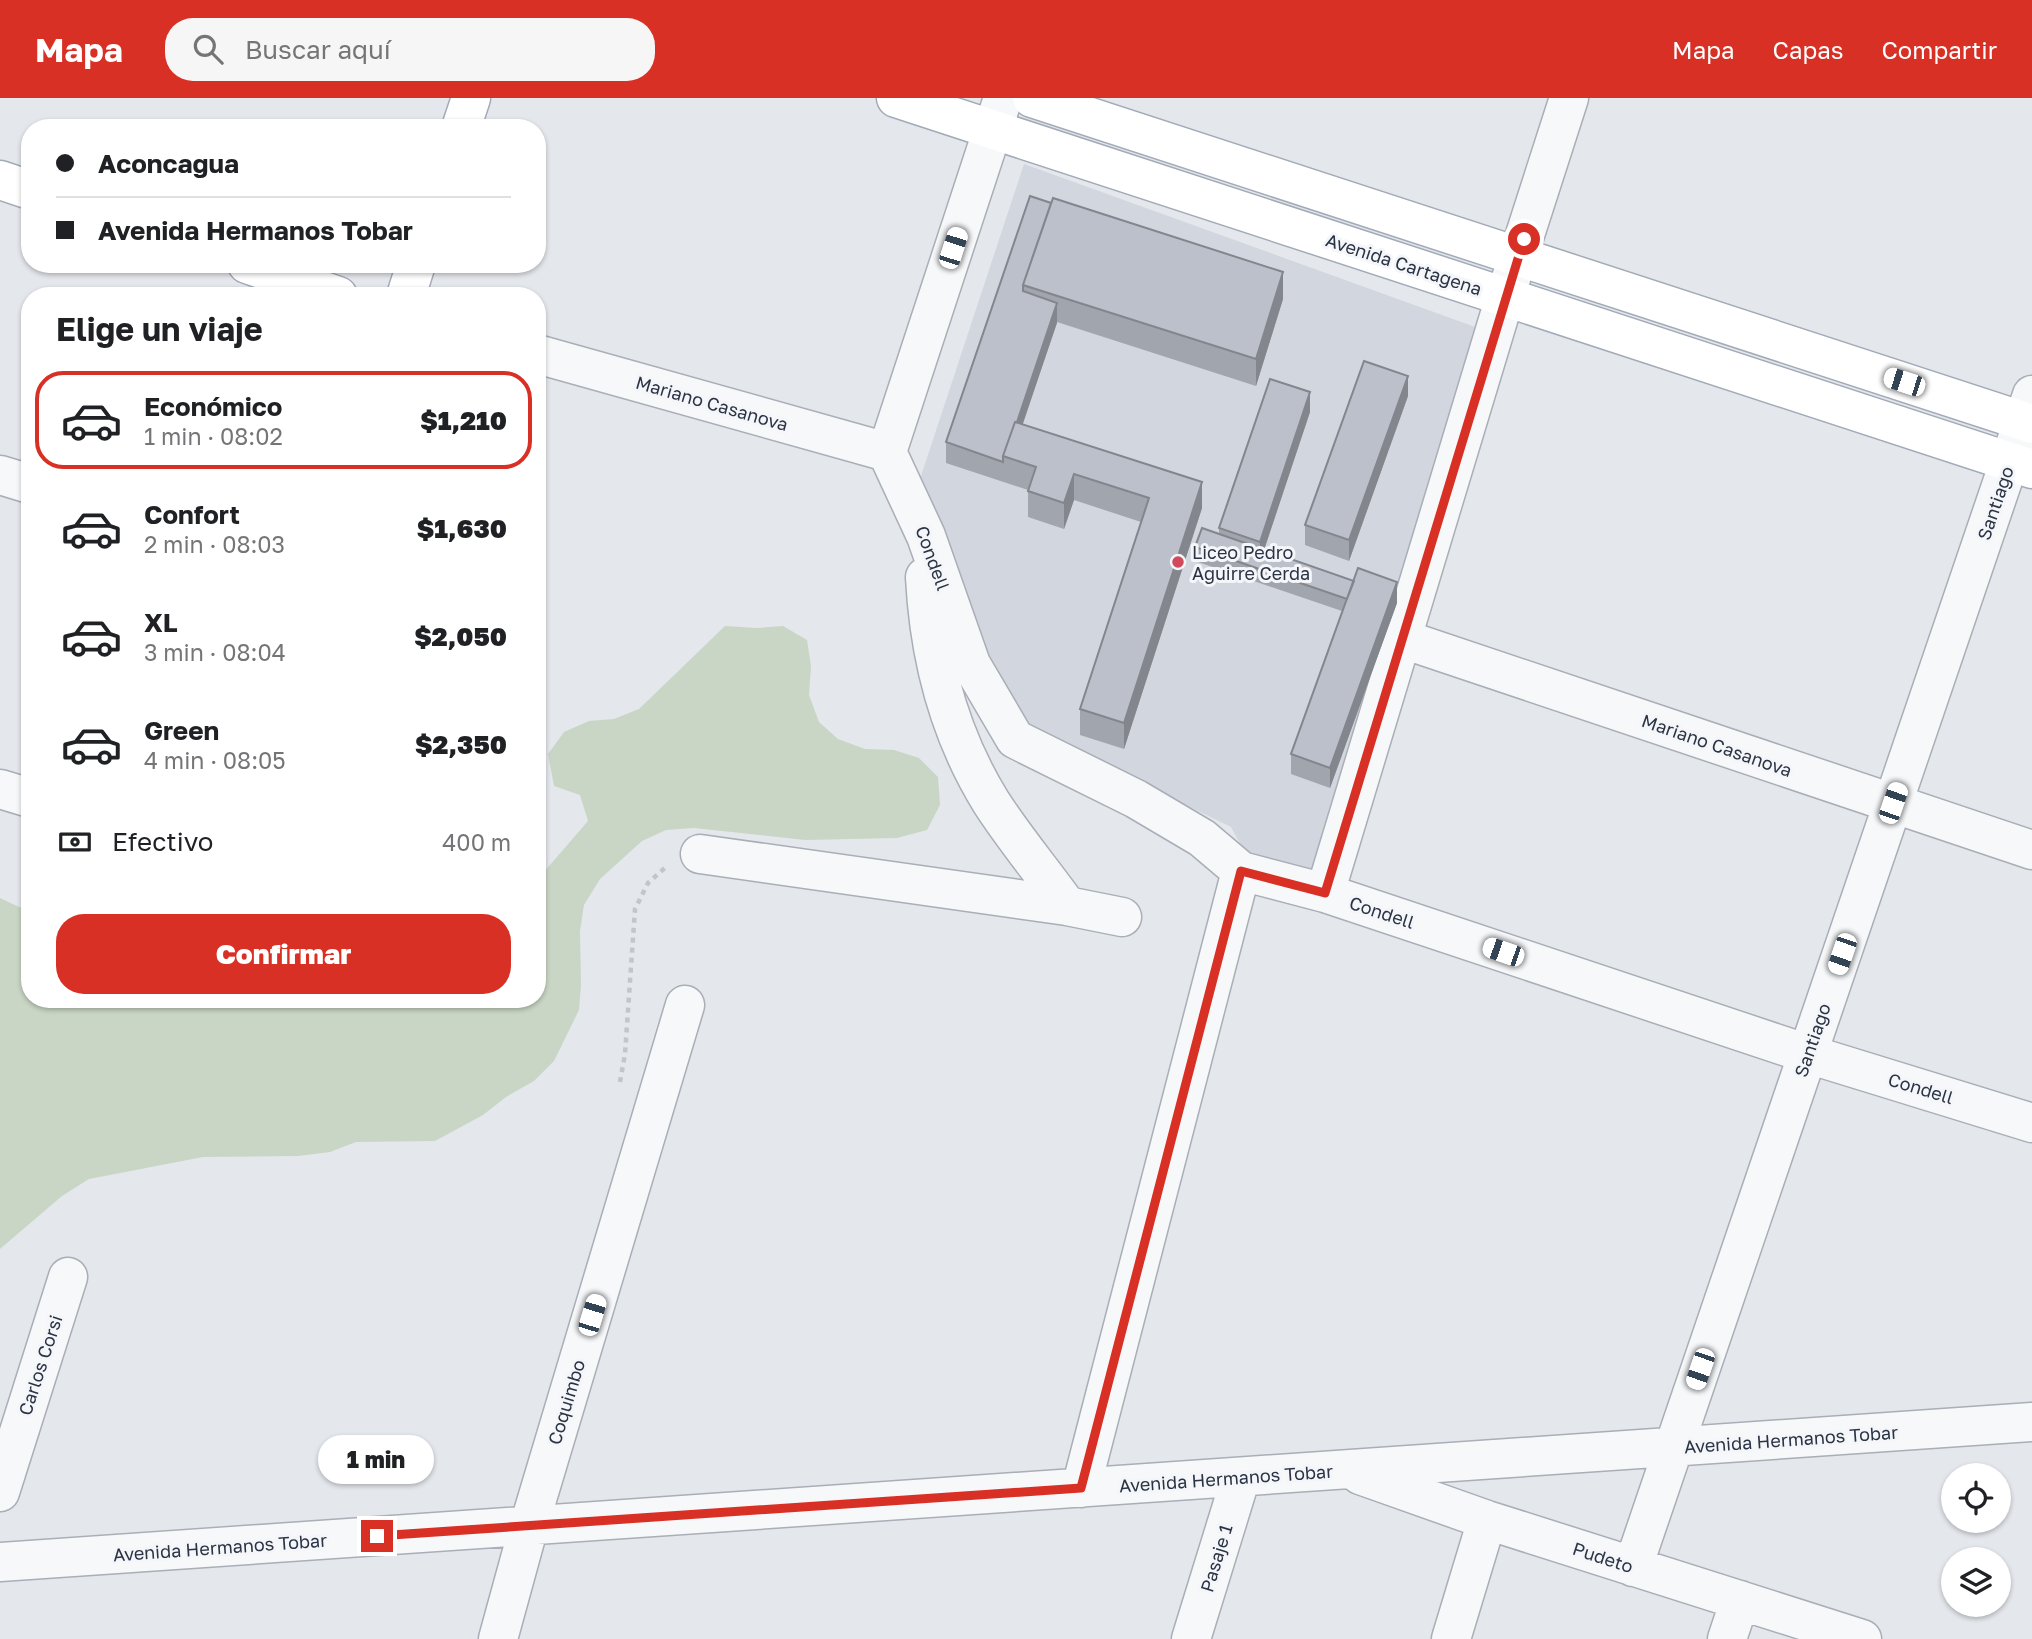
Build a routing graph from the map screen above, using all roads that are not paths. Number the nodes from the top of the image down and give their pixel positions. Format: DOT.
graph roads {
  1 [pos="471,98"];
  2 [pos="897,98"];
  3 [pos="1032,98"];
  4 [pos="1569,98"];
  5 [pos="997,113"];
  6 [pos="464,119"];
  7 [pos="0,180"];
  8 [pos="21,187"];
  9 [pos="1518,257"];
  10 [pos="273,273"];
  11 [pos="312,287"];
  12 [pos="1504,298"];
  13 [pos="546,357"];
  14 [pos="2029,413"];
  15 [pos="887,452"];
  16 [pos="2021,465"];
  17 [pos="0,475"];
  18 [pos="21,482"];
  19 [pos="926,536"];
  20 [pos="1403,639"];
  21 [pos="0,789"];
  22 [pos="21,795"];
  23 [pos="1893,803"];
  24 [pos="2032,850"];
  25 [pos="700,854"];
  26 [pos="1241,871"];
  27 [pos="1325,893"];
  28 [pos="1067,906"];
  29 [pos="1122,916"];
  30 [pos="685,1005"];
  31 [pos="1808,1054"];
  32 [pos="2032,1123"];
  33 [pos="68,1277"];
  34 [pos="2032,1422"];
  35 [pos="1674,1448"];
  36 [pos="1345,1470"];
  37 [pos="1241,1477"];
  38 [pos="1081,1488"];
  39 [pos="0,1492"];
  40 [pos="1487,1520"];
  41 [pos="529,1526"];
  42 [pos="0,1562"];
  43 [pos="1633,1567"];
  44 [pos="1740,1600"];
  45 [pos="498,1639"];
  46 [pos="1191,1639"];
  47 [pos="1451,1639"];
  48 [pos="1727,1639"];
  49 [pos="1862,1639"];
  1 -- 6 [label="main road"];
  2 -- 5 [label="main road, Avenida Cartagena"];
  3 -- 9 [label="main road"];
  4 -- 9 [label="street"];
  5 -- 12 [label="main road, Avenida Cartagena"];
  5 -- 15 [label="street"];
  7 -- 8 [label="main road"];
  9 -- 12 [label="street"];
  9 -- 14 [label="main road"];
  10 -- 11 [label="main road"];
  12 -- 16 [label="main road, Avenida Cartagena"];
  12 -- 20 [label="street"];
  13 -- 15 [label="street, Mariano Casanova"];
  14 -- 16 [label="street, Santiago"];
  15 -- 19 [label="street, Condell"];
  16 -- 23 [label="street, Santiago"];
  17 -- 18 [label="street"];
  19 -- 26 [label="street, Condell"];
  19 -- 28 [label="street"];
  20 -- 23 [label="street, Mariano Casanova"];
  20 -- 27 [label="street"];
  21 -- 22 [label="street"];
  23 -- 24 [label="street, Mariano Casanova"];
  23 -- 31 [label="street, Santiago"];
  25 -- 28 [label="street"];
  26 -- 27 [label="street, Condell"];
  26 -- 38 [label="street"];
  27 -- 31 [label="street, Condell"];
  28 -- 29 [label="street"];
  30 -- 41 [label="street, Coquimbo"];
  31 -- 32 [label="street, Condell"];
  31 -- 35 [label="street, Santiago"];
  33 -- 39 [label="street, Carlos Corsi"];
  34 -- 35 [label="street, Avenida Hermanos Tobar"];
  35 -- 36 [label="street, Avenida Hermanos Tobar"];
  35 -- 43 [label="street, Santiago"];
  36 -- 37 [label="street, Avenida Hermanos Tobar"];
  36 -- 40 [label="street, Pudeto"];
  37 -- 38 [label="street, Avenida Hermanos Tobar"];
  37 -- 46 [label="street, Pasaje 1"];
  38 -- 41 [label="street, Avenida Hermanos Tobar"];
  40 -- 43 [label="street, Pudeto"];
  40 -- 47 [label="street"];
  41 -- 42 [label="street, Avenida Hermanos Tobar"];
  41 -- 45 [label="street, Coquimbo"];
  43 -- 44 [label="street, Pudeto"];
  44 -- 48 [label="street"];
  44 -- 49 [label="street, Pudeto"];
}
